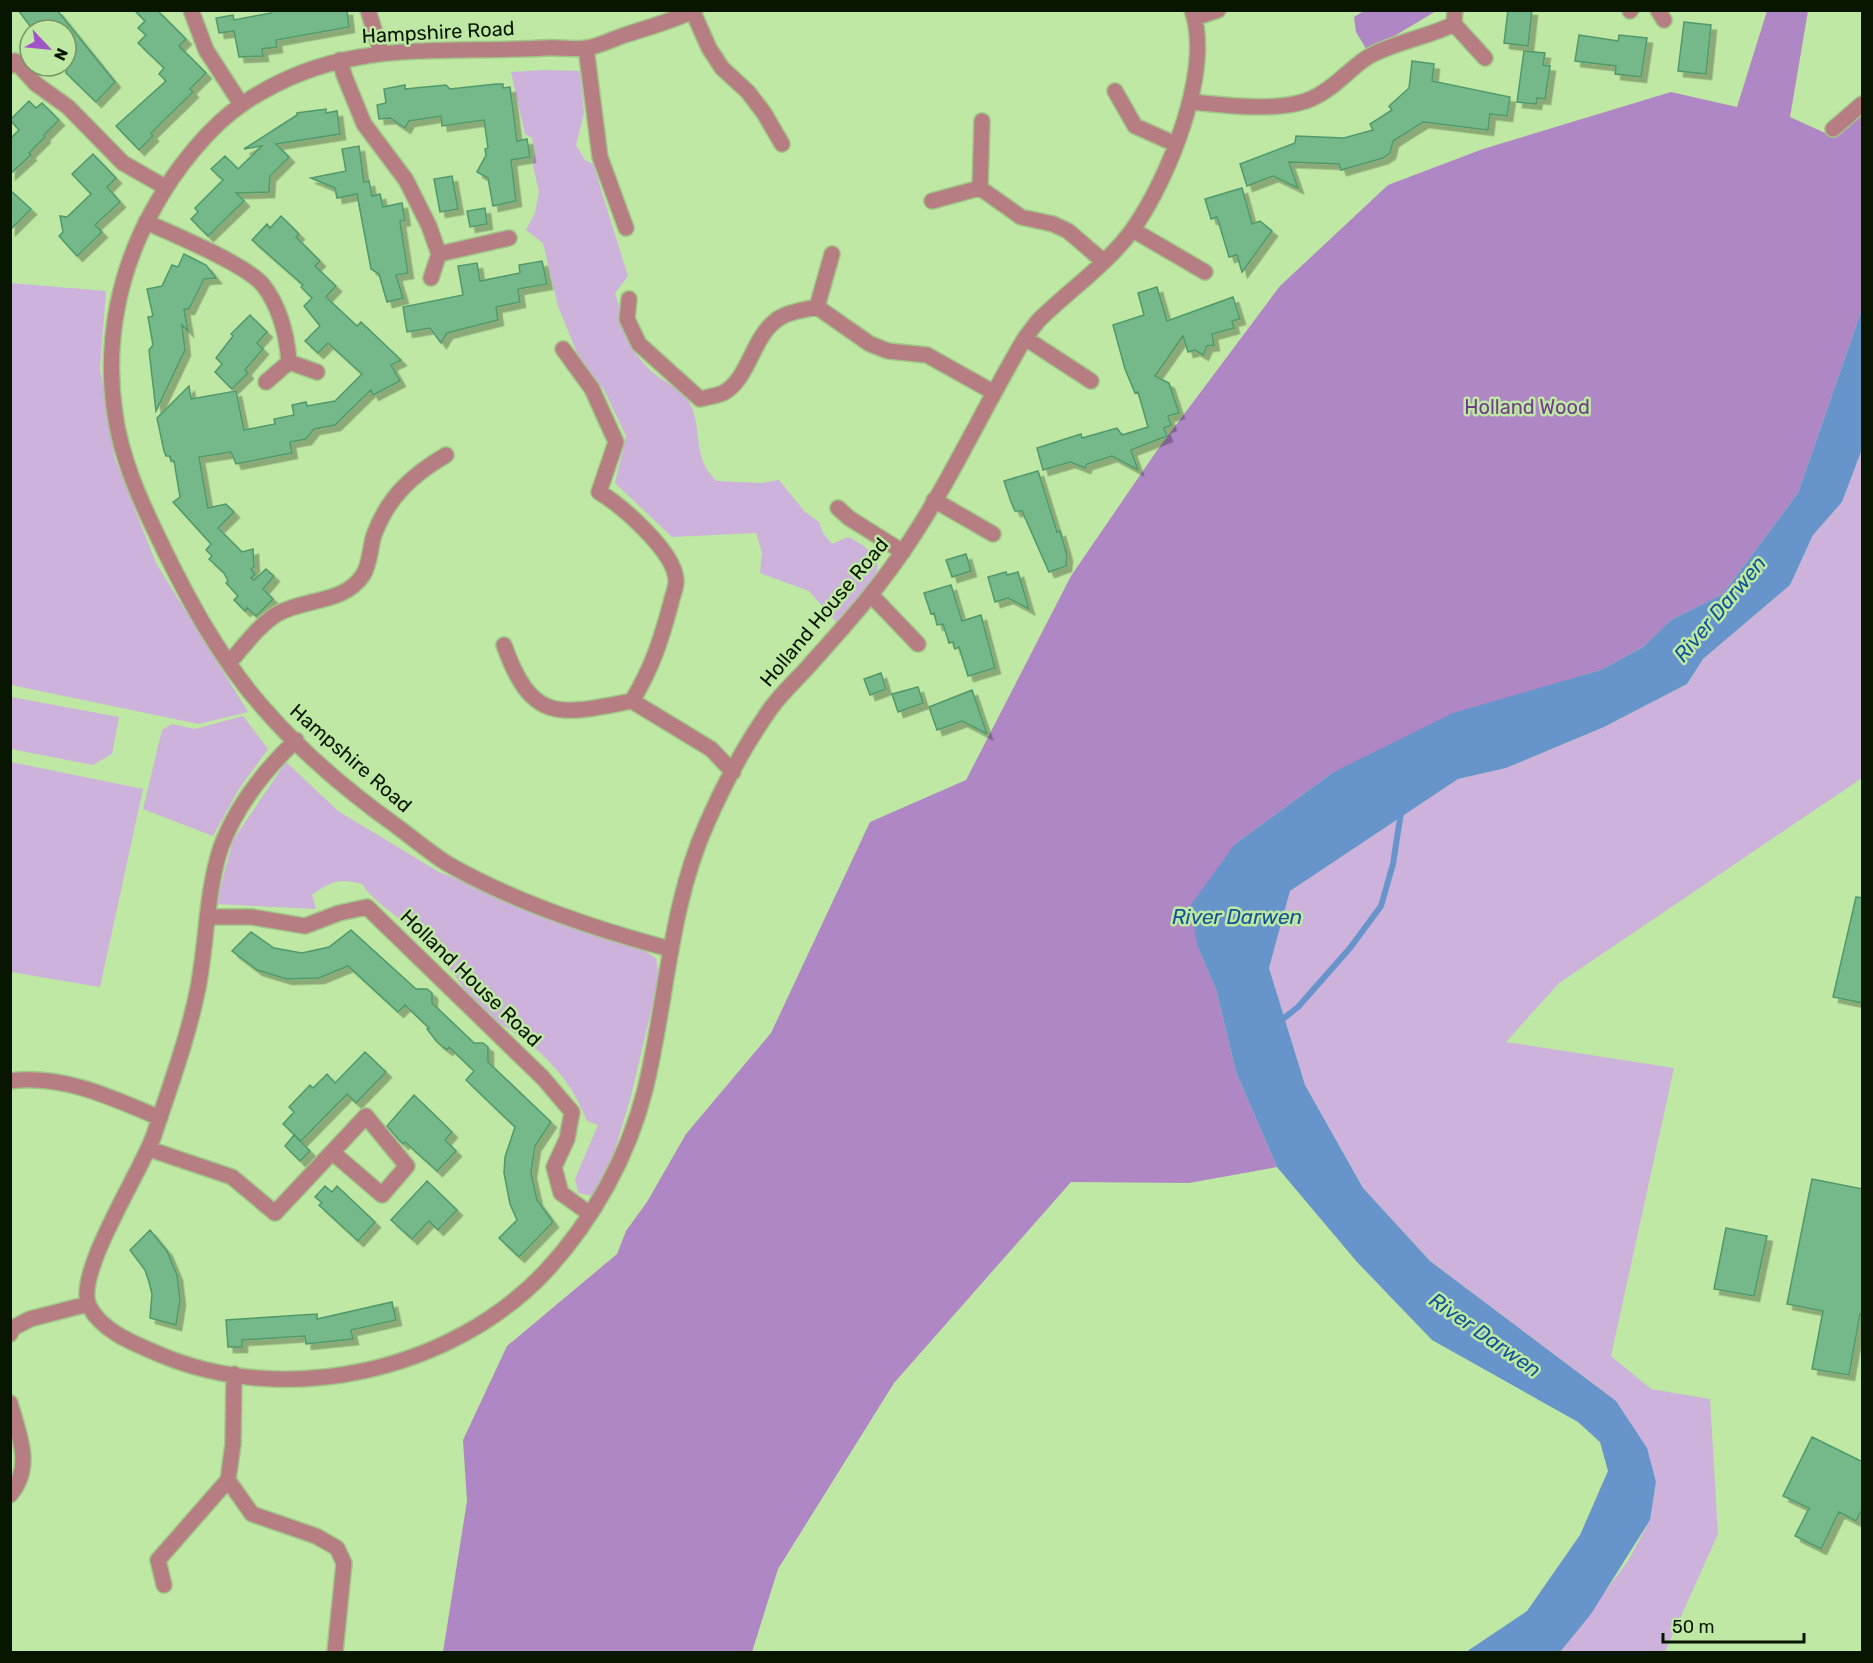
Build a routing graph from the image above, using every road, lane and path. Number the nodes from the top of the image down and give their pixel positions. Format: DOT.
graph roads {
  1 [pos="191,10"];
  2 [pos="368,10"];
  3 [pos="1218,10"];
  4 [pos="694,11"];
  5 [pos="1193,14"];
  6 [pos="1454,17"];
  7 [pos="586,48"];
  8 [pos="381,52"];
  9 [pos="1485,58"];
  10 [pos="12,59"];
  11 [pos="340,60"];
  12 [pos="1115,91"];
  13 [pos="1191,102"];
  14 [pos="241,104"];
  15 [pos="1863,104"];
  16 [pos="982,121"];
  17 [pos="1833,129"];
  18 [pos="782,144"];
  19 [pos="1175,144"];
  20 [pos="165,188"];
  21 [pos="980,188"];
  22 [pos="932,201"];
  23 [pos="146,222"];
  24 [pos="626,228"];
  25 [pos="1133,230"];
  26 [pos="509,238"];
  27 [pos="439,254"];
  28 [pos="831,254"];
  29 [pos="1103,261"];
  30 [pos="1205,272"];
  31 [pos="431,278"];
  32 [pos="628,299"];
  33 [pos="817,307"];
  34 [pos="1025,338"];
  35 [pos="563,349"];
  36 [pos="289,362"];
  37 [pos="317,372"];
  38 [pos="1091,381"];
  39 [pos="266,382"];
  40 [pos="993,392"];
  41 [pos="446,455"];
  42 [pos="934,501"];
  43 [pos="838,508"];
  44 [pos="993,534"];
  45 [pos="903,552"];
  46 [pos="871,595"];
  47 [pos="918,644"];
  48 [pos="504,645"];
  49 [pos="229,663"];
  50 [pos="632,701"];
  51 [pos="296,740"];
  52 [pos="733,772"];
  53 [pos="208,917"];
  54 [pos="670,949"];
  55 [pos="10,1081"];
  56 [pos="159,1118"];
  57 [pos="149,1149"];
  58 [pos="332,1152"];
  59 [pos="591,1214"];
  60 [pos="88,1304"];
  61 [pos="10,1334"];
  62 [pos="234,1374"];
  63 [pos="10,1403"];
  64 [pos="228,1480"];
  65 [pos="10,1495"];
  66 [pos="164,1585"];
  67 [pos="335,1653"];
  1 -- 14 [label="street"];
  2 -- 8 [label="street"];
  3 -- 5 [label="street, Holland House Road"];
  4 -- 7 [label="street, Hampshire Road"];
  4 -- 18 [label="street"];
  5 -- 13 [label="street, Holland House Road"];
  6 -- 9 [label="street"];
  6 -- 13 [label="street"];
  7 -- 8 [label="street, Hampshire Road"];
  7 -- 24 [label="street"];
  8 -- 11 [label="street, Hampshire Road"];
  10 -- 20 [label="street"];
  11 -- 14 [label="street, Hampshire Road"];
  11 -- 27 [label="street"];
  12 -- 19 [label="street"];
  13 -- 19 [label="street, Holland House Road"];
  14 -- 20 [label="street, Hampshire Road"];
  15 -- 17 [label="street"];
  16 -- 21 [label="street"];
  19 -- 25 [label="street, Holland House Road"];
  20 -- 23 [label="street, Hampshire Road"];
  21 -- 22 [label="street"];
  21 -- 29 [label="street"];
  23 -- 36 [label="street"];
  23 -- 49 [label="street, Hampshire Road"];
  25 -- 29 [label="street, Holland House Road"];
  25 -- 30 [label="street"];
  26 -- 27 [label="street"];
  27 -- 31 [label="street"];
  28 -- 33 [label="street"];
  29 -- 34 [label="street, Holland House Road"];
  32 -- 33 [label="street"];
  33 -- 40 [label="street"];
  34 -- 38 [label="street"];
  34 -- 40 [label="street, Holland House Road"];
  35 -- 50 [label="street"];
  36 -- 37 [label="street"];
  36 -- 39 [label="street"];
  40 -- 42 [label="street, Holland House Road"];
  41 -- 49 [label="street"];
  42 -- 44 [label="street"];
  42 -- 45 [label="street, Holland House Road"];
  43 -- 45 [label="street"];
  45 -- 46 [label="street, Holland House Road"];
  46 -- 47 [label="street"];
  46 -- 52 [label="street, Holland House Road"];
  48 -- 50 [label="street"];
  49 -- 51 [label="street, Hampshire Road"];
  50 -- 52 [label="street"];
  51 -- 53 [label="street"];
  51 -- 54 [label="street, Hampshire Road"];
  52 -- 54 [label="street, Holland House Road"];
  53 -- 56 [label="street"];
  53 -- 59 [label="street, Holland House Road"];
  54 -- 59 [label="street, Holland House Road"];
  55 -- 56 [label="street"];
  56 -- 57 [label="street"];
  57 -- 58 [label="street"];
  57 -- 60 [label="street"];
  58 -- 58 [label="street"];
  59 -- 62 [label="street, Holland House Road"];
  60 -- 61 [label="street"];
  60 -- 62 [label="street, Holland House Road"];
  62 -- 64 [label="street"];
  63 -- 65 [label="street"];
  64 -- 66 [label="street"];
  64 -- 67 [label="street"];
}
